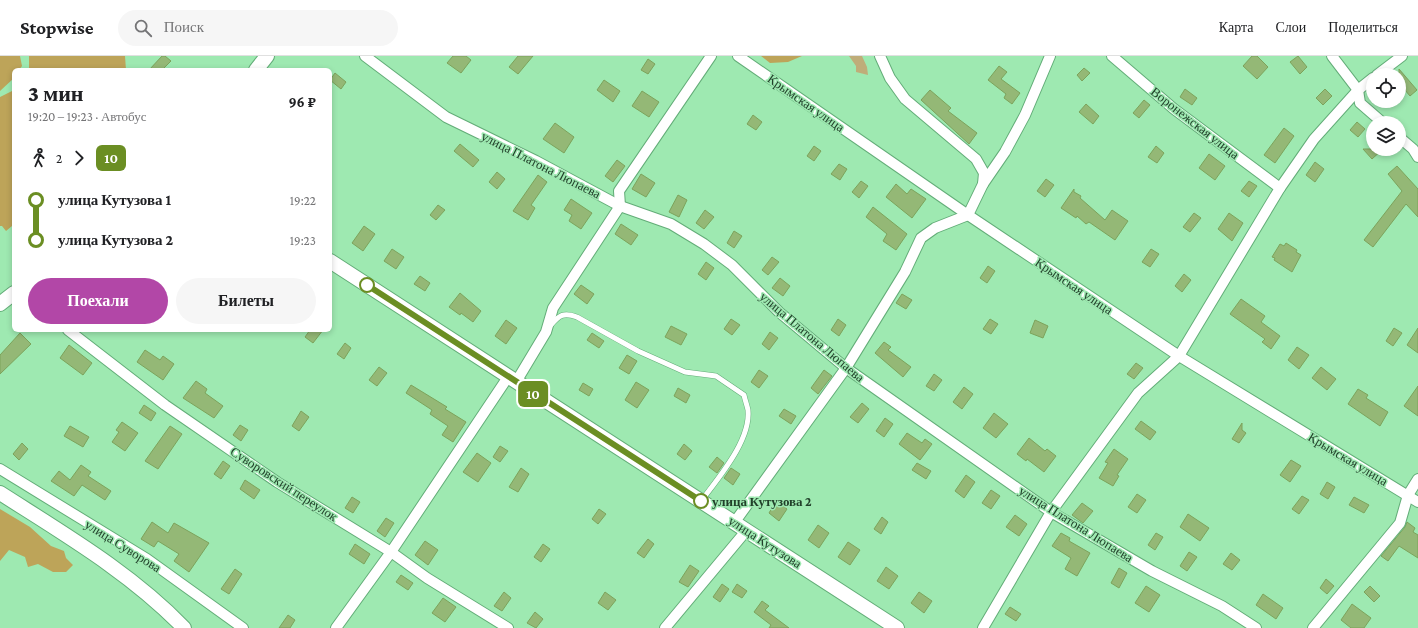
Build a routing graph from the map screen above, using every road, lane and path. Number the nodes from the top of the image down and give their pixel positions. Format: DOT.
graph roads {
  1 [pos="267,56"];
  2 [pos="365,56"];
  3 [pos="711,56"];
  4 [pos="738,56"];
  5 [pos="880,56"];
  6 [pos="1050,56"];
  7 [pos="1112,56"];
  8 [pos="1332,56"];
  9 [pos="1402,56"];
  10 [pos="258,68"];
  11 [pos="1386,68"];
  12 [pos="1366,84"];
  13 [pos="1358,90"];
  14 [pos="1375,116"];
  15 [pos="1406,143"];
  16 [pos="1418,157"];
  17 [pos="983,184"];
  18 [pos="1280,188"];
  19 [pos="620,206"];
  20 [pos="968,215"];
  21 [pos="332,262"];
  22 [pos="12,295"];
  23 [pos="0,304"];
  24 [pos="71,332"];
  25 [pos="546,332"];
  26 [pos="1179,356"];
  27 [pos="846,368"];
  28 [pos="512,380"];
  29 [pos="0,469"];
  30 [pos="1418,479"];
  31 [pos="0,493"];
  32 [pos="1408,495"];
  33 [pos="701,501"];
  34 [pos="1418,502"];
  35 [pos="1052,512"];
  36 [pos="734,523"];
  37 [pos="746,531"];
  38 [pos="391,552"];
  39 [pos="184,628"];
  40 [pos="243,628"];
  41 [pos="336,628"];
  42 [pos="508,628"];
  43 [pos="665,628"];
  44 [pos="898,628"];
  45 [pos="983,628"];
  46 [pos="1256,628"];
  47 [pos="1313,628"];
  1 -- 10 [label="street"];
  2 -- 19 [label="street, улица Платона Люпаева"];
  3 -- 19 [label="street"];
  4 -- 20 [label="street, Крымская улица"];
  5 -- 17 [label="street"];
  6 -- 17 [label="street"];
  7 -- 18 [label="street, Воронежская улица"];
  8 -- 13 [label="street"];
  9 -- 11 [label="street"];
  12 -- 13 [label="street"];
  13 -- 14 [label="street"];
  13 -- 18 [label="street"];
  15 -- 16 [label="street"];
  17 -- 20 [label="street"];
  18 -- 26 [label="street"];
  19 -- 25 [label="street"];
  19 -- 27 [label="street, улица Платона Люпаева"];
  20 -- 26 [label="street, Крымская улица"];
  20 -- 27 [label="street"];
  21 -- 28 [label="street, улица Кутузова"];
  22 -- 23 [label="street"];
  24 -- 38 [label="street, Суворовский переулок"];
  25 -- 28 [label="street"];
  25 -- 33 [label="lane"];
  26 -- 32 [label="street, Крымская улица"];
  26 -- 35 [label="street"];
  27 -- 35 [label="street, улица Платона Люпаева"];
  27 -- 36 [label="street"];
  28 -- 33 [label="street, улица Кутузова"];
  28 -- 38 [label="street"];
  29 -- 40 [label="street, улица Суворова"];
  30 -- 32 [label="street"];
  31 -- 39 [label="street"];
  32 -- 34 [label="street, Крымская улица"];
  32 -- 47 [label="street"];
  33 -- 36 [label="street, улица Кутузова"];
  35 -- 45 [label="street"];
  35 -- 46 [label="street, улица Платона Люпаева"];
  36 -- 37 [label="street, улица Кутузова"];
  37 -- 43 [label="street"];
  37 -- 44 [label="street, улица Кутузова"];
  38 -- 41 [label="street"];
  38 -- 42 [label="street, Суворовский переулок"];
}
